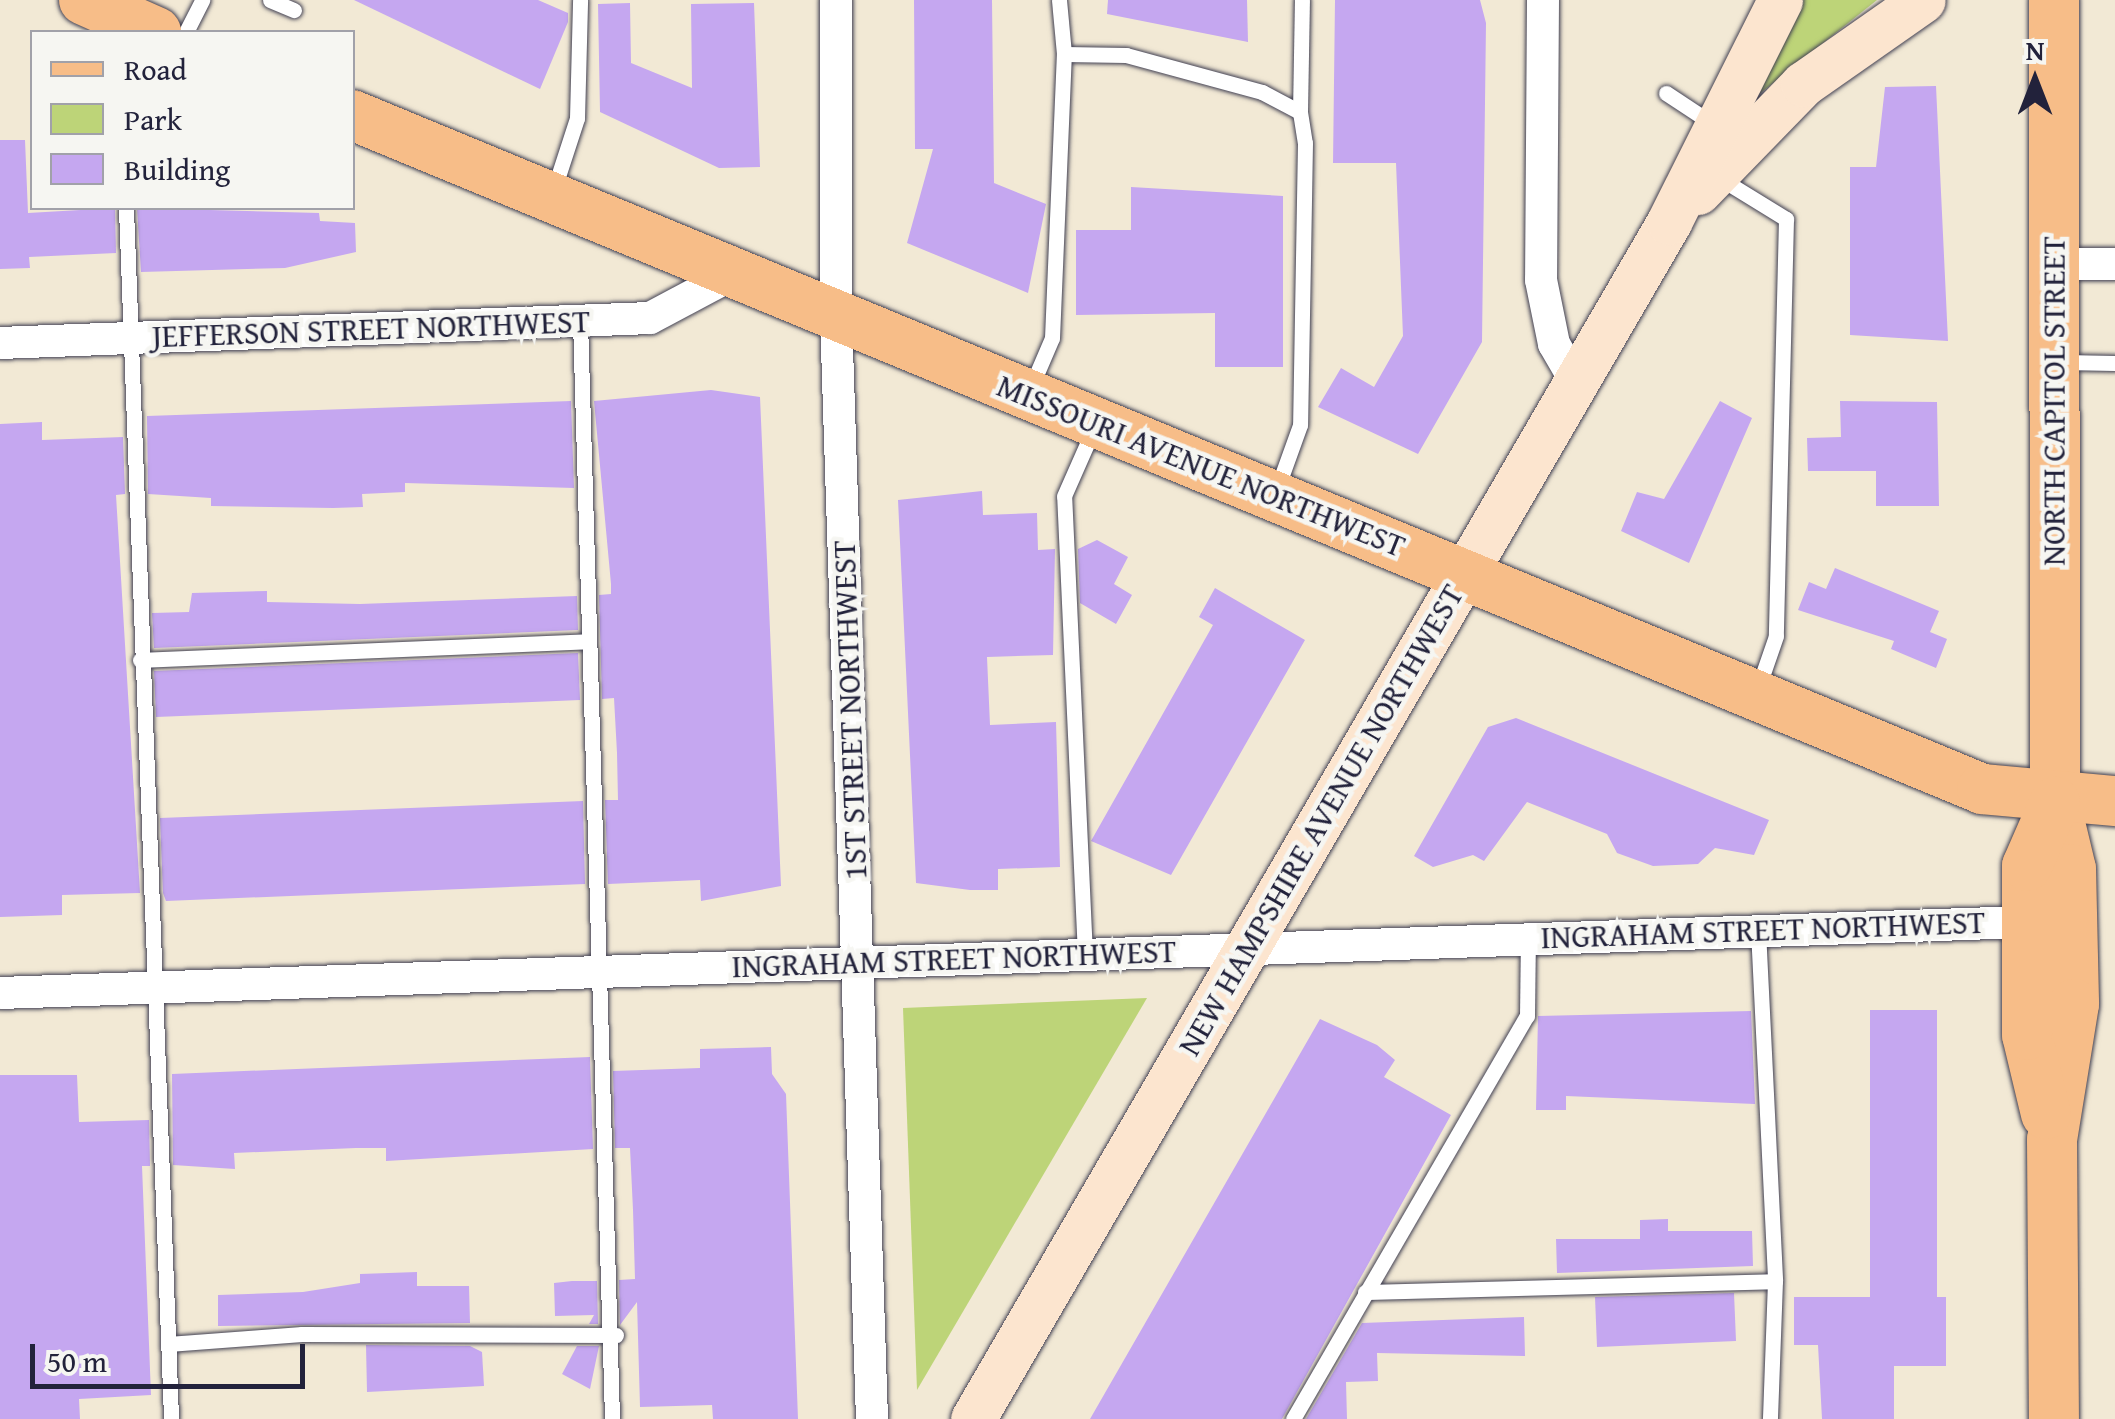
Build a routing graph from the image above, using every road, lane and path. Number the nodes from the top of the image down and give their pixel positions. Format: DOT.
graph roads {
  1 [pos="84,0"];
  2 [pos="202,0"];
  3 [pos="270,0"];
  4 [pos="580,0"];
  5 [pos="836,0"];
  6 [pos="1058,0"];
  7 [pos="1302,0"];
  8 [pos="1542,0"];
  9 [pos="1780,0"];
  10 [pos="1923,0"];
  11 [pos="2054,0"];
  12 [pos="294,10"];
  13 [pos="152,30"];
  14 [pos="187,30"];
  15 [pos="1064,54"];
  16 [pos="1666,93"];
  17 [pos="1300,112"];
  18 [pos="355,117"];
  19 [pos="1716,126"];
  20 [pos="1715,174"];
  21 [pos="551,199"];
  22 [pos="126,210"];
  23 [pos="1668,222"];
  24 [pos="2054,264"];
  25 [pos="2115,264"];
  26 [pos="732,276"];
  27 [pos="836,318"];
  28 [pos="580,320"];
  29 [pos="128,339"];
  30 [pos="0,343"];
  31 [pos="2054,361"];
  32 [pos="2115,363"];
  33 [pos="1576,382"];
  34 [pos="1027,396"];
  35 [pos="1096,425"];
  36 [pos="1274,496"];
  37 [pos="1464,573"];
  38 [pos="588,642"];
  39 [pos="140,660"];
  40 [pos="1756,695"];
  41 [pos="2115,801"];
  42 [pos="2055,802"];
  43 [pos="2028,922"];
  44 [pos="1758,930"];
  45 [pos="1528,938"];
  46 [pos="1247,948"];
  47 [pos="1085,955"];
  48 [pos="859,962"];
  49 [pos="599,972"];
  50 [pos="152,987"];
  51 [pos="0,993"];
  52 [pos="2052,1140"];
  53 [pos="1775,1281"];
  54 [pos="1365,1292"];
  55 [pos="616,1335"];
  56 [pos="168,1344"];
  57 [pos="171,1419"];
  58 [pos="612,1419"];
  59 [pos="872,1419"];
  60 [pos="974,1419"];
  61 [pos="1292,1419"];
  62 [pos="1770,1419"];
  63 [pos="2054,1419"];
  1 -- 13 [label="main road"];
  2 -- 14 [label="lane"];
  3 -- 12 [label="lane"];
  4 -- 21 [label="lane"];
  5 -- 27 [label="street, 1ST STREET NORTHWEST"];
  6 -- 15 [label="lane"];
  7 -- 17 [label="lane"];
  8 -- 33 [label="street"];
  9 -- 19 [label="main road, NEW HAMPSHIRE AVENUE NORTHWEST"];
  10 -- 20 [label="main road, NEW HAMPSHIRE AVENUE NORTHWEST"];
  11 -- 24 [label="main road, NORTH CAPITOL STREET"];
  15 -- 17 [label="lane"];
  15 -- 34 [label="lane"];
  16 -- 19 [label="lane"];
  17 -- 36 [label="lane"];
  18 -- 21 [label="main road, MISSOURI AVENUE NORTHWEST"];
  19 -- 23 [label="main road, NEW HAMPSHIRE AVENUE NORTHWEST"];
  20 -- 23 [label="main road, NEW HAMPSHIRE AVENUE NORTHWEST"];
  20 -- 40 [label="lane"];
  21 -- 26 [label="main road, MISSOURI AVENUE NORTHWEST"];
  22 -- 29 [label="lane"];
  23 -- 33 [label="main road, NEW HAMPSHIRE AVENUE NORTHWEST"];
  24 -- 25 [label="street"];
  24 -- 31 [label="main road, NORTH CAPITOL STREET"];
  26 -- 27 [label="main road, MISSOURI AVENUE NORTHWEST"];
  26 -- 28 [label="street, JEFFERSON STREET NORTHWEST"];
  27 -- 34 [label="main road, MISSOURI AVENUE NORTHWEST"];
  27 -- 48 [label="street, 1ST STREET NORTHWEST"];
  28 -- 29 [label="street, JEFFERSON STREET NORTHWEST"];
  28 -- 38 [label="lane"];
  29 -- 30 [label="street, JEFFERSON STREET NORTHWEST"];
  29 -- 39 [label="lane"];
  31 -- 32 [label="lane"];
  31 -- 42 [label="main road, NORTH CAPITOL STREET"];
  33 -- 37 [label="main road, NEW HAMPSHIRE AVENUE NORTHWEST"];
  34 -- 35 [label="main road, MISSOURI AVENUE NORTHWEST"];
  35 -- 36 [label="main road, MISSOURI AVENUE NORTHWEST"];
  35 -- 47 [label="lane"];
  36 -- 37 [label="main road, MISSOURI AVENUE NORTHWEST"];
  37 -- 40 [label="main road, MISSOURI AVENUE NORTHWEST"];
  37 -- 46 [label="main road, NEW HAMPSHIRE AVENUE NORTHWEST"];
  38 -- 39 [label="lane"];
  38 -- 49 [label="lane"];
  39 -- 50 [label="lane"];
  40 -- 42 [label="main road, MISSOURI AVENUE NORTHWEST"];
  41 -- 42 [label="main road, MISSOURI AVENUE NORTHWEST"];
  42 -- 43 [label="main road"];
  42 -- 52 [label="main road"];
  43 -- 44 [label="street, INGRAHAM STREET NORTHWEST"];
  43 -- 52 [label="main road"];
  44 -- 45 [label="street, INGRAHAM STREET NORTHWEST"];
  44 -- 53 [label="lane"];
  45 -- 46 [label="street, INGRAHAM STREET NORTHWEST"];
  45 -- 54 [label="lane"];
  46 -- 47 [label="street, INGRAHAM STREET NORTHWEST"];
  46 -- 60 [label="main road, NEW HAMPSHIRE AVENUE NORTHWEST"];
  47 -- 48 [label="street, INGRAHAM STREET NORTHWEST"];
  48 -- 49 [label="street, INGRAHAM STREET NORTHWEST"];
  48 -- 59 [label="street, 1ST STREET NORTHWEST"];
  49 -- 50 [label="street, INGRAHAM STREET NORTHWEST"];
  49 -- 55 [label="lane"];
  50 -- 51 [label="street, INGRAHAM STREET NORTHWEST"];
  50 -- 56 [label="lane"];
  52 -- 63 [label="main road"];
  53 -- 54 [label="lane"];
  53 -- 62 [label="lane"];
  54 -- 61 [label="lane"];
  55 -- 56 [label="lane"];
  55 -- 58 [label="lane"];
  56 -- 57 [label="lane"];
}
